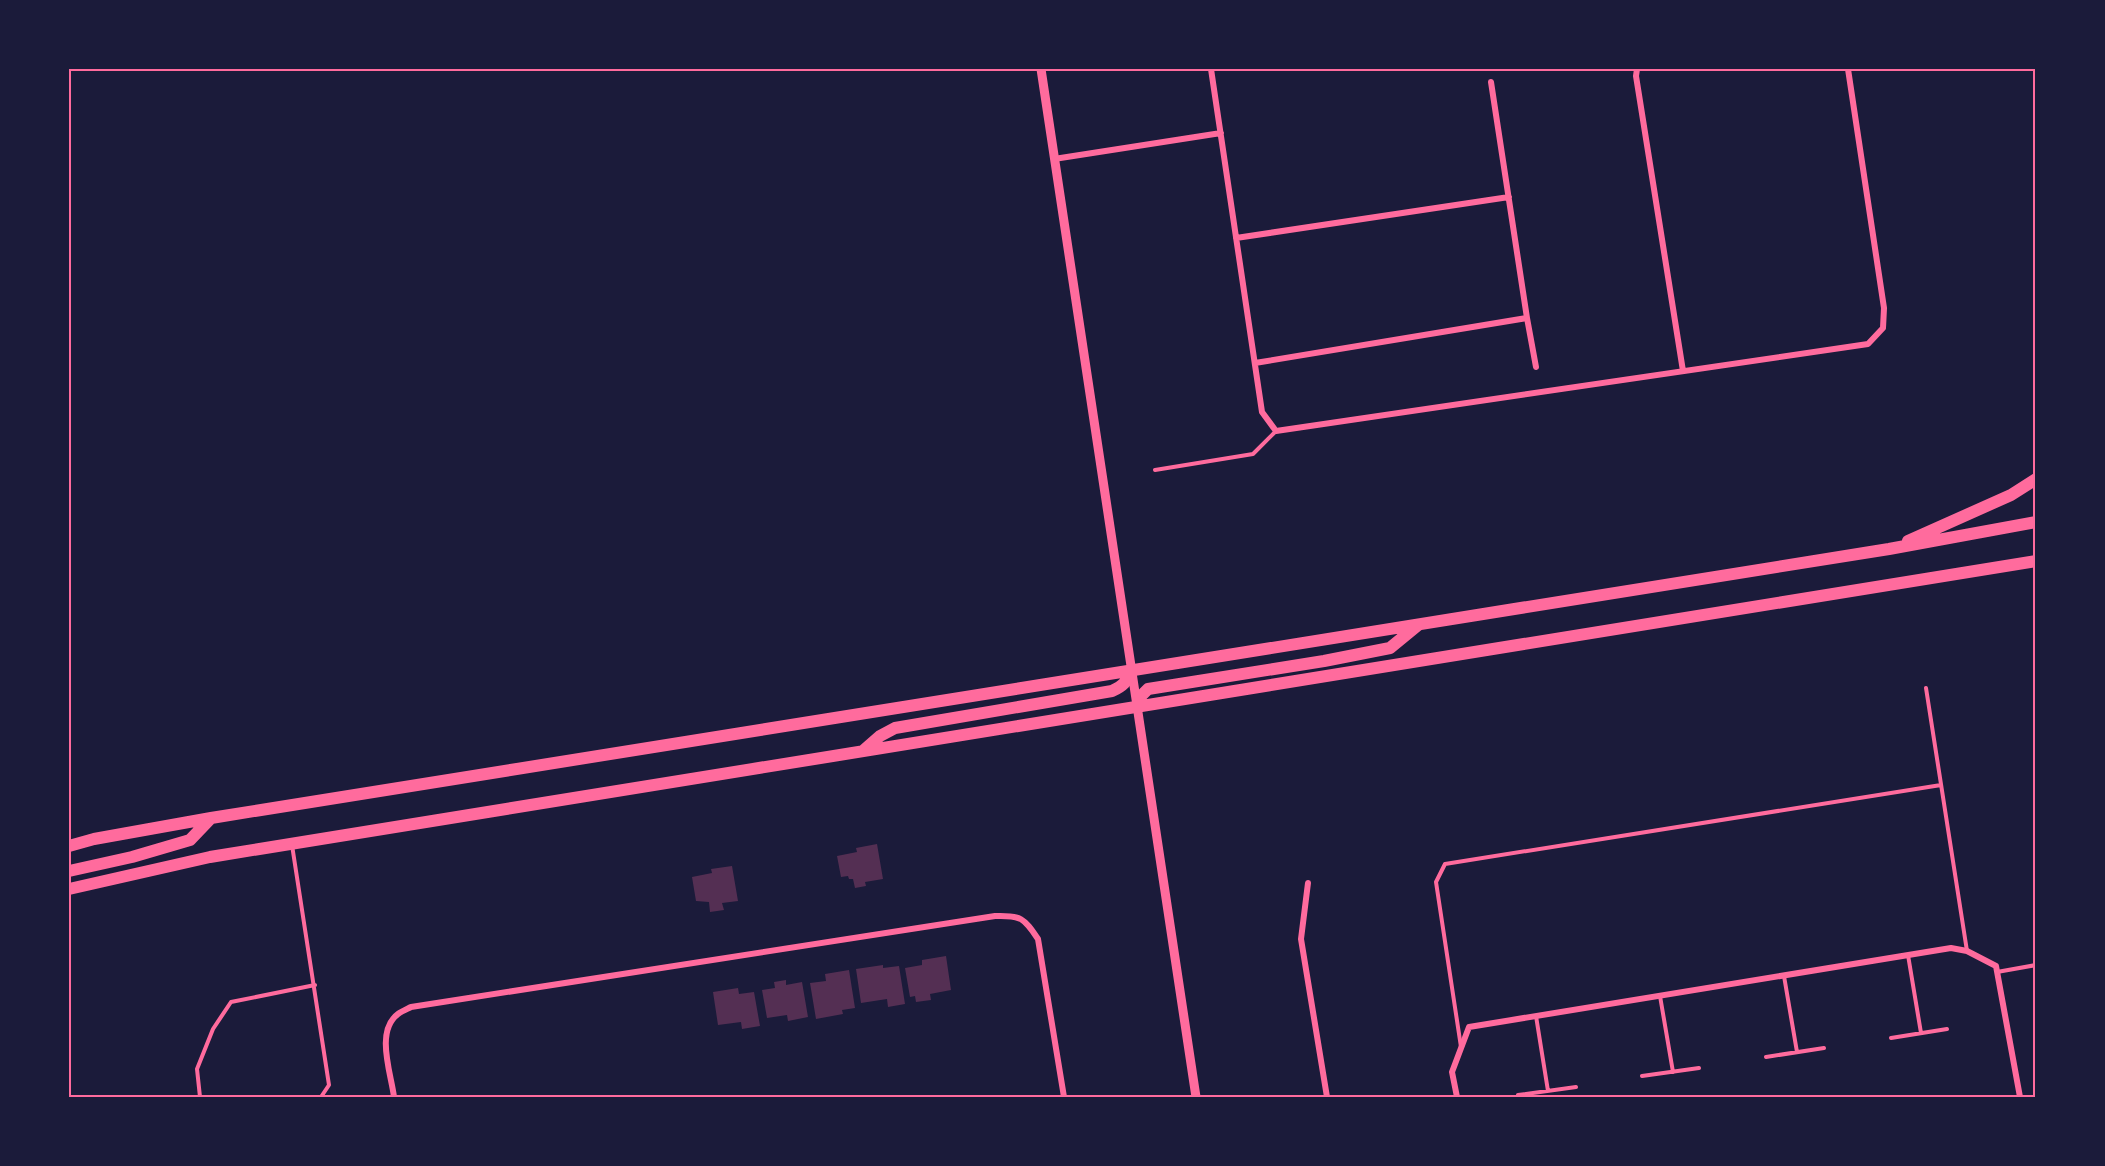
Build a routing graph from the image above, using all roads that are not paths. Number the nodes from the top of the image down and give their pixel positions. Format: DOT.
graph roads {
  1 [pos="1041,69"];
  2 [pos="1211,69"];
  3 [pos="1637,69"];
  4 [pos="1848,69"];
  5 [pos="1491,82"];
  6 [pos="1221,133"];
  7 [pos="1054,159"];
  8 [pos="1509,197"];
  9 [pos="1236,238"];
  10 [pos="1527,318"];
  11 [pos="1255,363"];
  12 [pos="1536,367"];
  13 [pos="1683,371"];
  14 [pos="1276,431"];
  15 [pos="1155,470"];
  16 [pos="2036,479"];
  17 [pos="2036,522"];
  18 [pos="1889,549"];
  19 [pos="2036,561"];
  20 [pos="1419,624"];
  21 [pos="1131,671"];
  22 [pos="1926,688"];
  23 [pos="1137,707"];
  24 [pos="863,751"];
  25 [pos="1941,785"];
  26 [pos="211,818"];
  27 [pos="292,844"];
  28 [pos="69,846"];
  29 [pos="69,872"];
  30 [pos="1308,883"];
  31 [pos="69,889"];
  32 [pos="1968,951"];
  33 [pos="1908,955"];
  34 [pos="2036,965"];
  35 [pos="1997,972"];
  36 [pos="1784,975"];
  37 [pos="315,985"];
  38 [pos="1660,995"];
  39 [pos="1536,1016"];
  40 [pos="1947,1029"];
  41 [pos="1921,1033"];
  42 [pos="1891,1038"];
  43 [pos="1461,1047"];
  44 [pos="1824,1047"];
  45 [pos="1797,1052"];
  46 [pos="1766,1057"];
  47 [pos="1699,1068"];
  48 [pos="1673,1072"];
  49 [pos="1642,1076"];
  50 [pos="1576,1087"];
  51 [pos="1548,1091"];
  52 [pos="1518,1095"];
  53 [pos="200,1097"];
  54 [pos="321,1097"];
  55 [pos="394,1097"];
  56 [pos="1064,1097"];
  57 [pos="1196,1097"];
  58 [pos="1327,1097"];
  59 [pos="1457,1097"];
  60 [pos="2020,1097"];
  1 -- 7 [label="street"];
  2 -- 6 [label="street"];
  3 -- 13 [label="street"];
  4 -- 13 [label="street"];
  5 -- 8 [label="street"];
  6 -- 7 [label="street"];
  6 -- 9 [label="street"];
  7 -- 21 [label="street"];
  8 -- 9 [label="street"];
  8 -- 10 [label="street"];
  9 -- 11 [label="street"];
  10 -- 11 [label="street"];
  10 -- 12 [label="street"];
  11 -- 14 [label="street"];
  13 -- 14 [label="street"];
  14 -- 15 [label="lane"];
  16 -- 18 [label="main road"];
  17 -- 18 [label="main road"];
  18 -- 20 [label="main road"];
  19 -- 23 [label="main road"];
  20 -- 21 [label="main road"];
  20 -- 23 [label="main road"];
  21 -- 23 [label="street"];
  21 -- 24 [label="main road"];
  21 -- 26 [label="main road"];
  22 -- 25 [label="lane"];
  23 -- 24 [label="main road"];
  23 -- 57 [label="street"];
  24 -- 27 [label="main road"];
  25 -- 32 [label="lane"];
  25 -- 43 [label="lane"];
  26 -- 28 [label="main road"];
  26 -- 29 [label="main road"];
  27 -- 31 [label="main road"];
  27 -- 37 [label="lane"];
  30 -- 58 [label="street"];
  32 -- 33 [label="street"];
  32 -- 35 [label="street"];
  33 -- 36 [label="street"];
  33 -- 41 [label="lane"];
  34 -- 35 [label="lane"];
  35 -- 60 [label="street"];
  36 -- 38 [label="street"];
  36 -- 45 [label="lane"];
  37 -- 53 [label="lane"];
  37 -- 54 [label="lane"];
  38 -- 39 [label="street"];
  38 -- 48 [label="lane"];
  39 -- 43 [label="street"];
  39 -- 51 [label="lane"];
  40 -- 41 [label="lane"];
  41 -- 42 [label="lane"];
  43 -- 59 [label="street"];
  44 -- 45 [label="lane"];
  45 -- 46 [label="lane"];
  47 -- 48 [label="lane"];
  48 -- 49 [label="lane"];
  50 -- 51 [label="lane"];
  51 -- 52 [label="lane"];
  55 -- 56 [label="street"];
}
